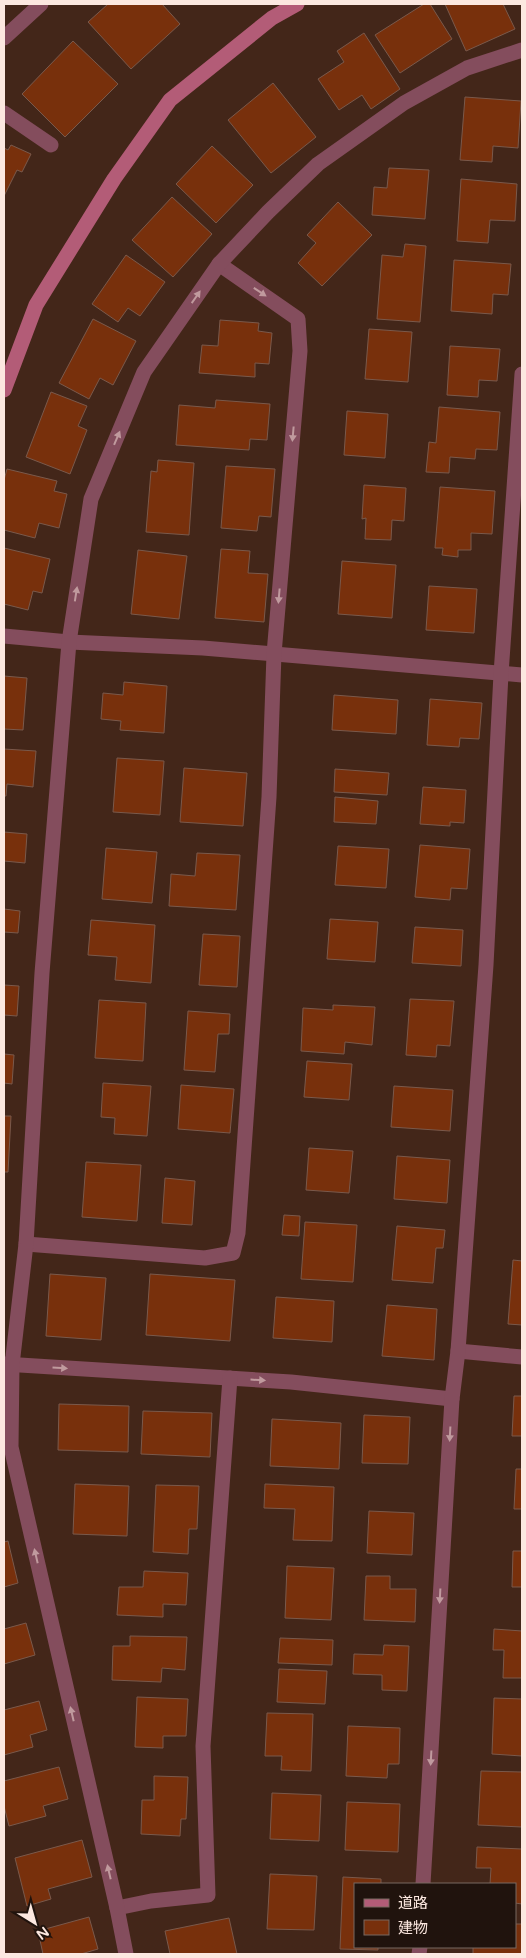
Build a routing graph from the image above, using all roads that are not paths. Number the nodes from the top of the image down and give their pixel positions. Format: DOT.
graph roads {
  1 [pos="41,4"];
  2 [pos="297,4"];
  3 [pos="4,38"];
  4 [pos="522,50"];
  5 [pos="4,113"];
  6 [pos="51,145"];
  7 [pos="219,264"];
  8 [pos="522,374"];
  9 [pos="4,390"];
  10 [pos="4,636"];
  11 [pos="69,642"];
  12 [pos="274,654"];
  13 [pos="501,674"];
  14 [pos="522,675"];
  15 [pos="26,1244"];
  16 [pos="458,1351"];
  17 [pos="522,1357"];
  18 [pos="8,1364"];
  19 [pos="230,1378"];
  20 [pos="452,1398"];
  21 [pos="423,1883"];
  22 [pos="118,1908"];
  23 [pos="126,1954"];
  1 -- 3 [label="street"];
  2 -- 9 [label="street"];
  4 -- 7 [label="street"];
  5 -- 6 [label="street"];
  11 -- 7 [label="street, one-way"];
  7 -- 12 [label="street, one-way"];
  8 -- 13 [label="street"];
  10 -- 11 [label="street"];
  11 -- 12 [label="street"];
  11 -- 15 [label="street"];
  12 -- 13 [label="street"];
  12 -- 15 [label="street"];
  13 -- 14 [label="street"];
  13 -- 16 [label="street"];
  15 -- 18 [label="street"];
  16 -- 17 [label="street"];
  16 -- 20 [label="street"];
  18 -- 19 [label="street, one-way"];
  22 -- 18 [label="street, one-way"];
  19 -- 20 [label="street, one-way"];
  19 -- 22 [label="street"];
  20 -- 21 [label="street, one-way"];
  22 -- 23 [label="street"];
}
